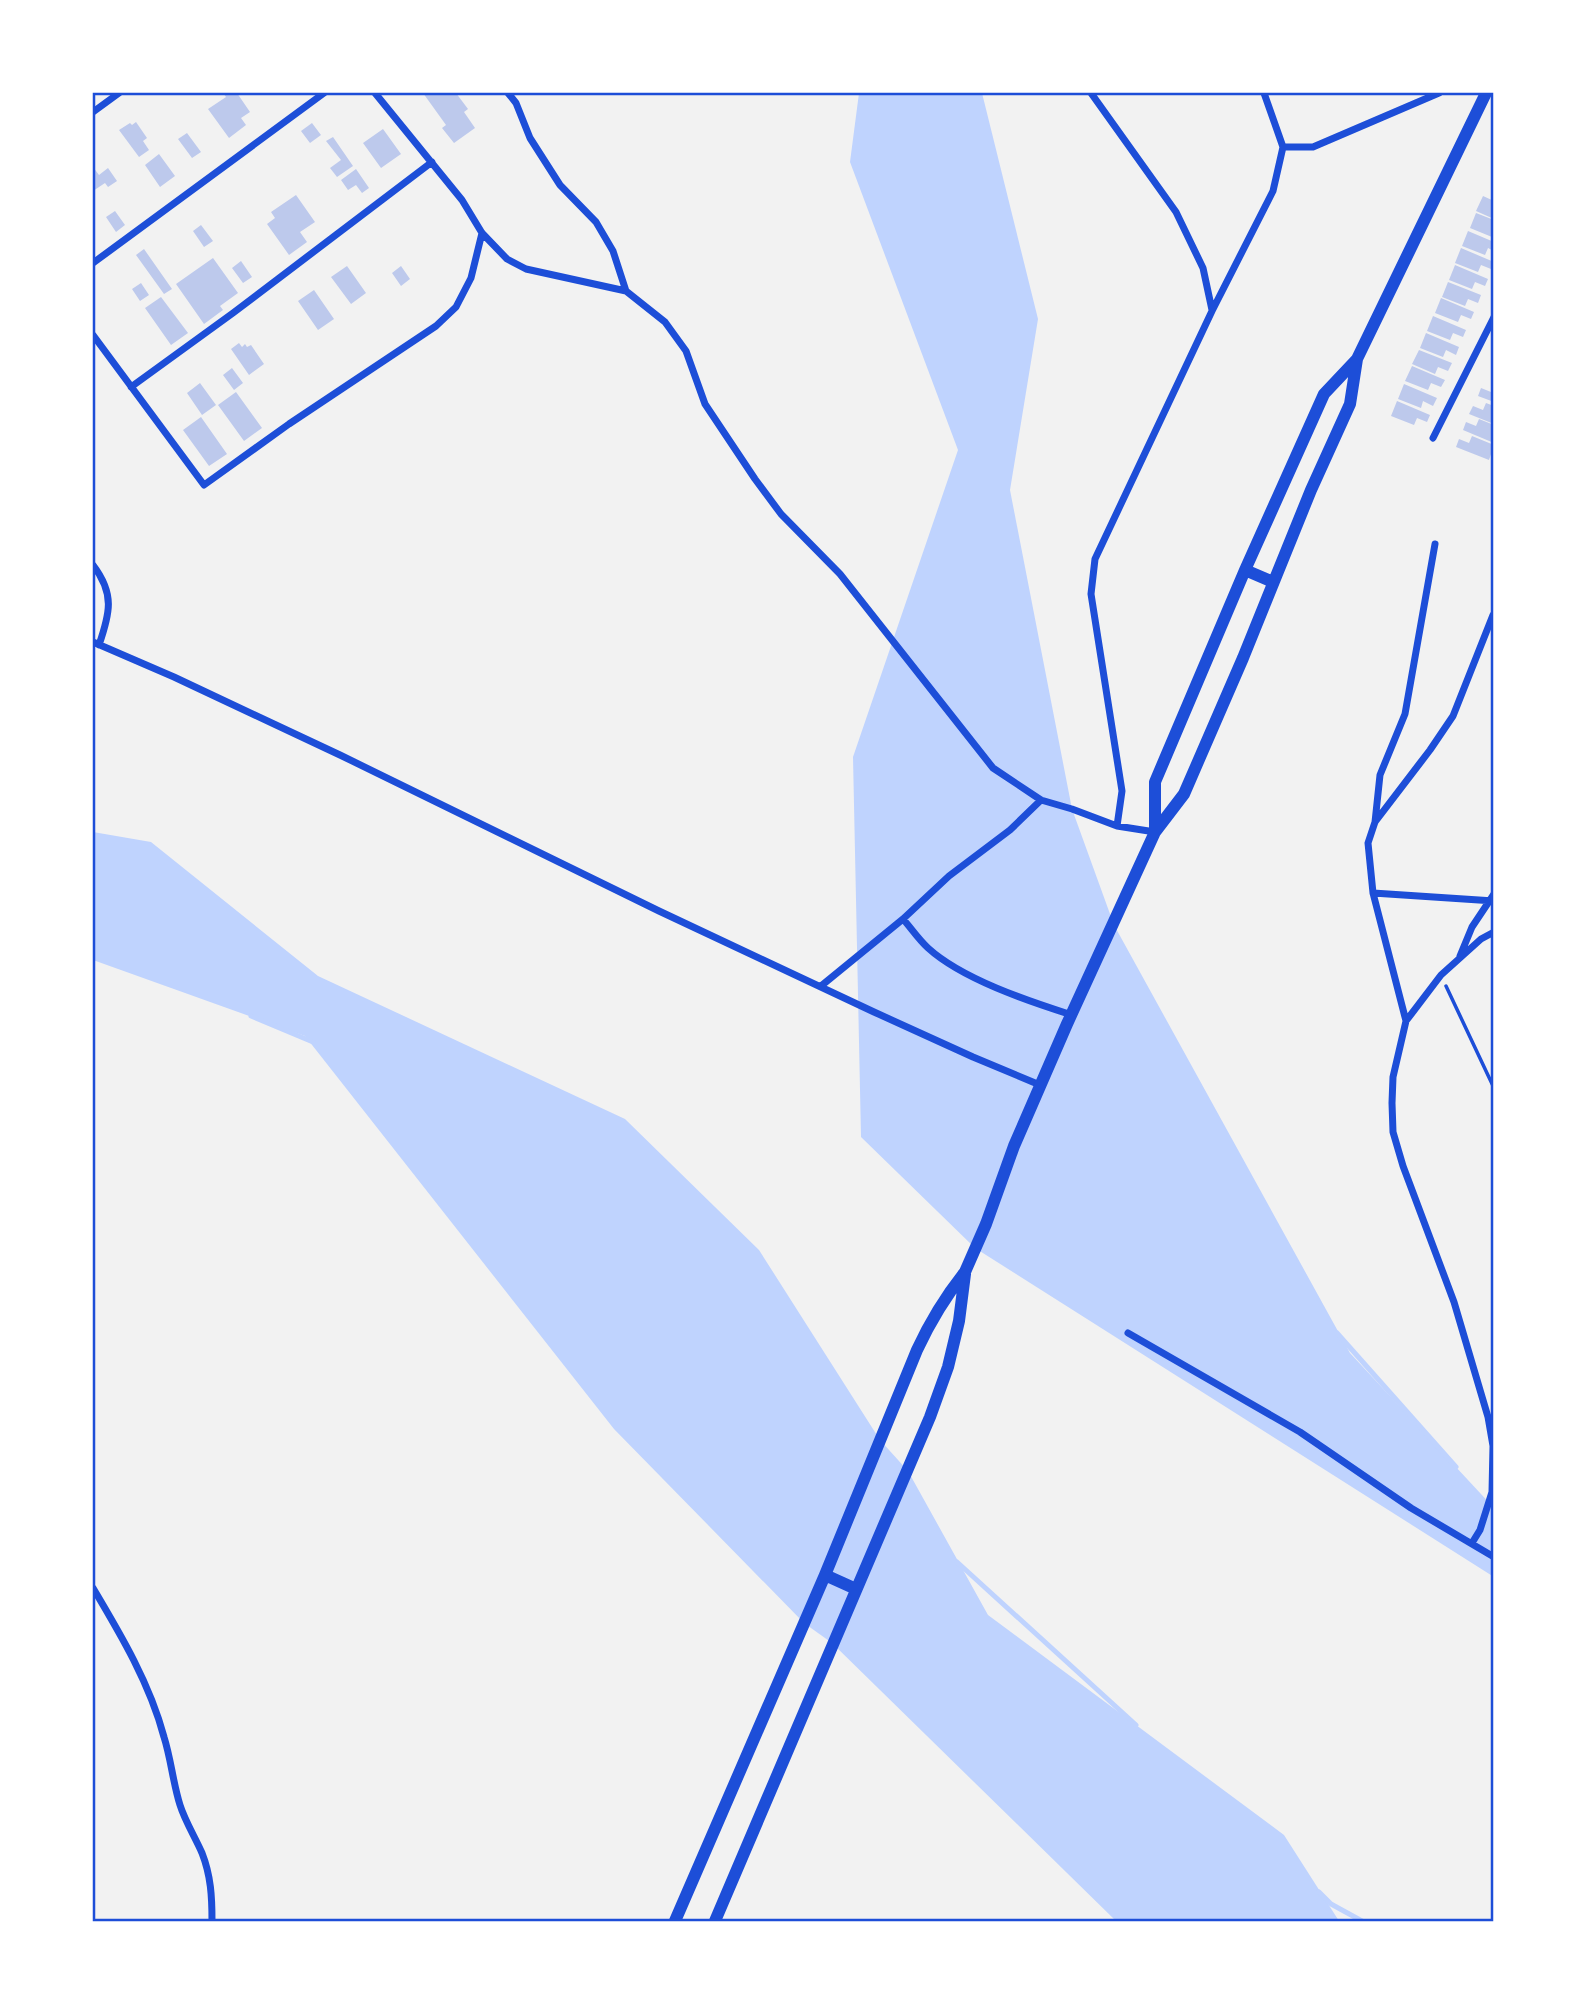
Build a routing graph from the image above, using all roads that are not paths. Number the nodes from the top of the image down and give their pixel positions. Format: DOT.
graph roads {
  1 [pos="119,93"];
  2 [pos="324,93"];
  3 [pos="375,93"];
  4 [pos="508,93"];
  5 [pos="1091,93"];
  6 [pos="1264,93"];
  7 [pos="1439,93"];
  8 [pos="1486,93"];
  9 [pos="93,111"];
  10 [pos="1283,147"];
  11 [pos="432,162"];
  12 [pos="482,233"];
  13 [pos="93,263"];
  14 [pos="625,291"];
  15 [pos="1212,311"];
  16 [pos="1494,317"];
  17 [pos="93,335"];
  18 [pos="1357,359"];
  19 [pos="131,387"];
  20 [pos="1433,438"];
  21 [pos="1435,544"];
  22 [pos="93,565"];
  23 [pos="1245,570"];
  24 [pos="1273,583"];
  25 [pos="1493,615"];
  26 [pos="96,644"];
  27 [pos="1041,800"];
  28 [pos="1375,822"];
  29 [pos="1117,826"];
  30 [pos="1155,832"];
  31 [pos="1373,893"];
  32 [pos="1493,899"];
  33 [pos="903,919"];
  34 [pos="1494,932"];
  35 [pos="1460,957"];
  36 [pos="821,986"];
  37 [pos="1072,1015"];
  38 [pos="1406,1021"];
  39 [pos="1040,1085"];
  40 [pos="965,1272"];
  41 [pos="1128,1333"];
  42 [pos="1472,1544"];
  43 [pos="1494,1557"];
  44 [pos="825,1575"];
  45 [pos="93,1588"];
  46 [pos="856,1589"];
  47 [pos="212,1921"];
  48 [pos="675,1921"];
  49 [pos="715,1921"];
  1 -- 9 [label="street"];
  2 -- 13 [label="street"];
  3 -- 11 [label="street"];
  4 -- 14 [label="street"];
  5 -- 15 [label="street"];
  6 -- 10 [label="street"];
  7 -- 10 [label="street"];
  8 -- 18 [label="street"];
  10 -- 15 [label="street"];
  11 -- 12 [label="street"];
  11 -- 19 [label="street"];
  12 -- 14 [label="street"];
  12 -- 19 [label="street"];
  14 -- 27 [label="street"];
  15 -- 29 [label="street"];
  16 -- 20 [label="street"];
  17 -- 19 [label="street"];
  18 -- 23 [label="street"];
  18 -- 24 [label="street"];
  21 -- 28 [label="street"];
  22 -- 26 [label="street"];
  23 -- 24 [label="street"];
  23 -- 30 [label="street"];
  24 -- 30 [label="street"];
  25 -- 28 [label="street"];
  26 -- 36 [label="street"];
  27 -- 29 [label="street"];
  27 -- 33 [label="street"];
  28 -- 31 [label="street"];
  29 -- 30 [label="street"];
  30 -- 37 [label="street"];
  31 -- 32 [label="street"];
  31 -- 38 [label="street"];
  32 -- 35 [label="street"];
  33 -- 36 [label="street"];
  33 -- 37 [label="street"];
  34 -- 35 [label="street"];
  35 -- 38 [label="street"];
  36 -- 39 [label="street"];
  37 -- 39 [label="street"];
  38 -- 42 [label="street"];
  39 -- 40 [label="street"];
  40 -- 44 [label="street"];
  40 -- 46 [label="street"];
  41 -- 42 [label="street"];
  42 -- 43 [label="street"];
  44 -- 46 [label="street"];
  44 -- 48 [label="street"];
  45 -- 47 [label="street"];
  46 -- 49 [label="street"];
}
